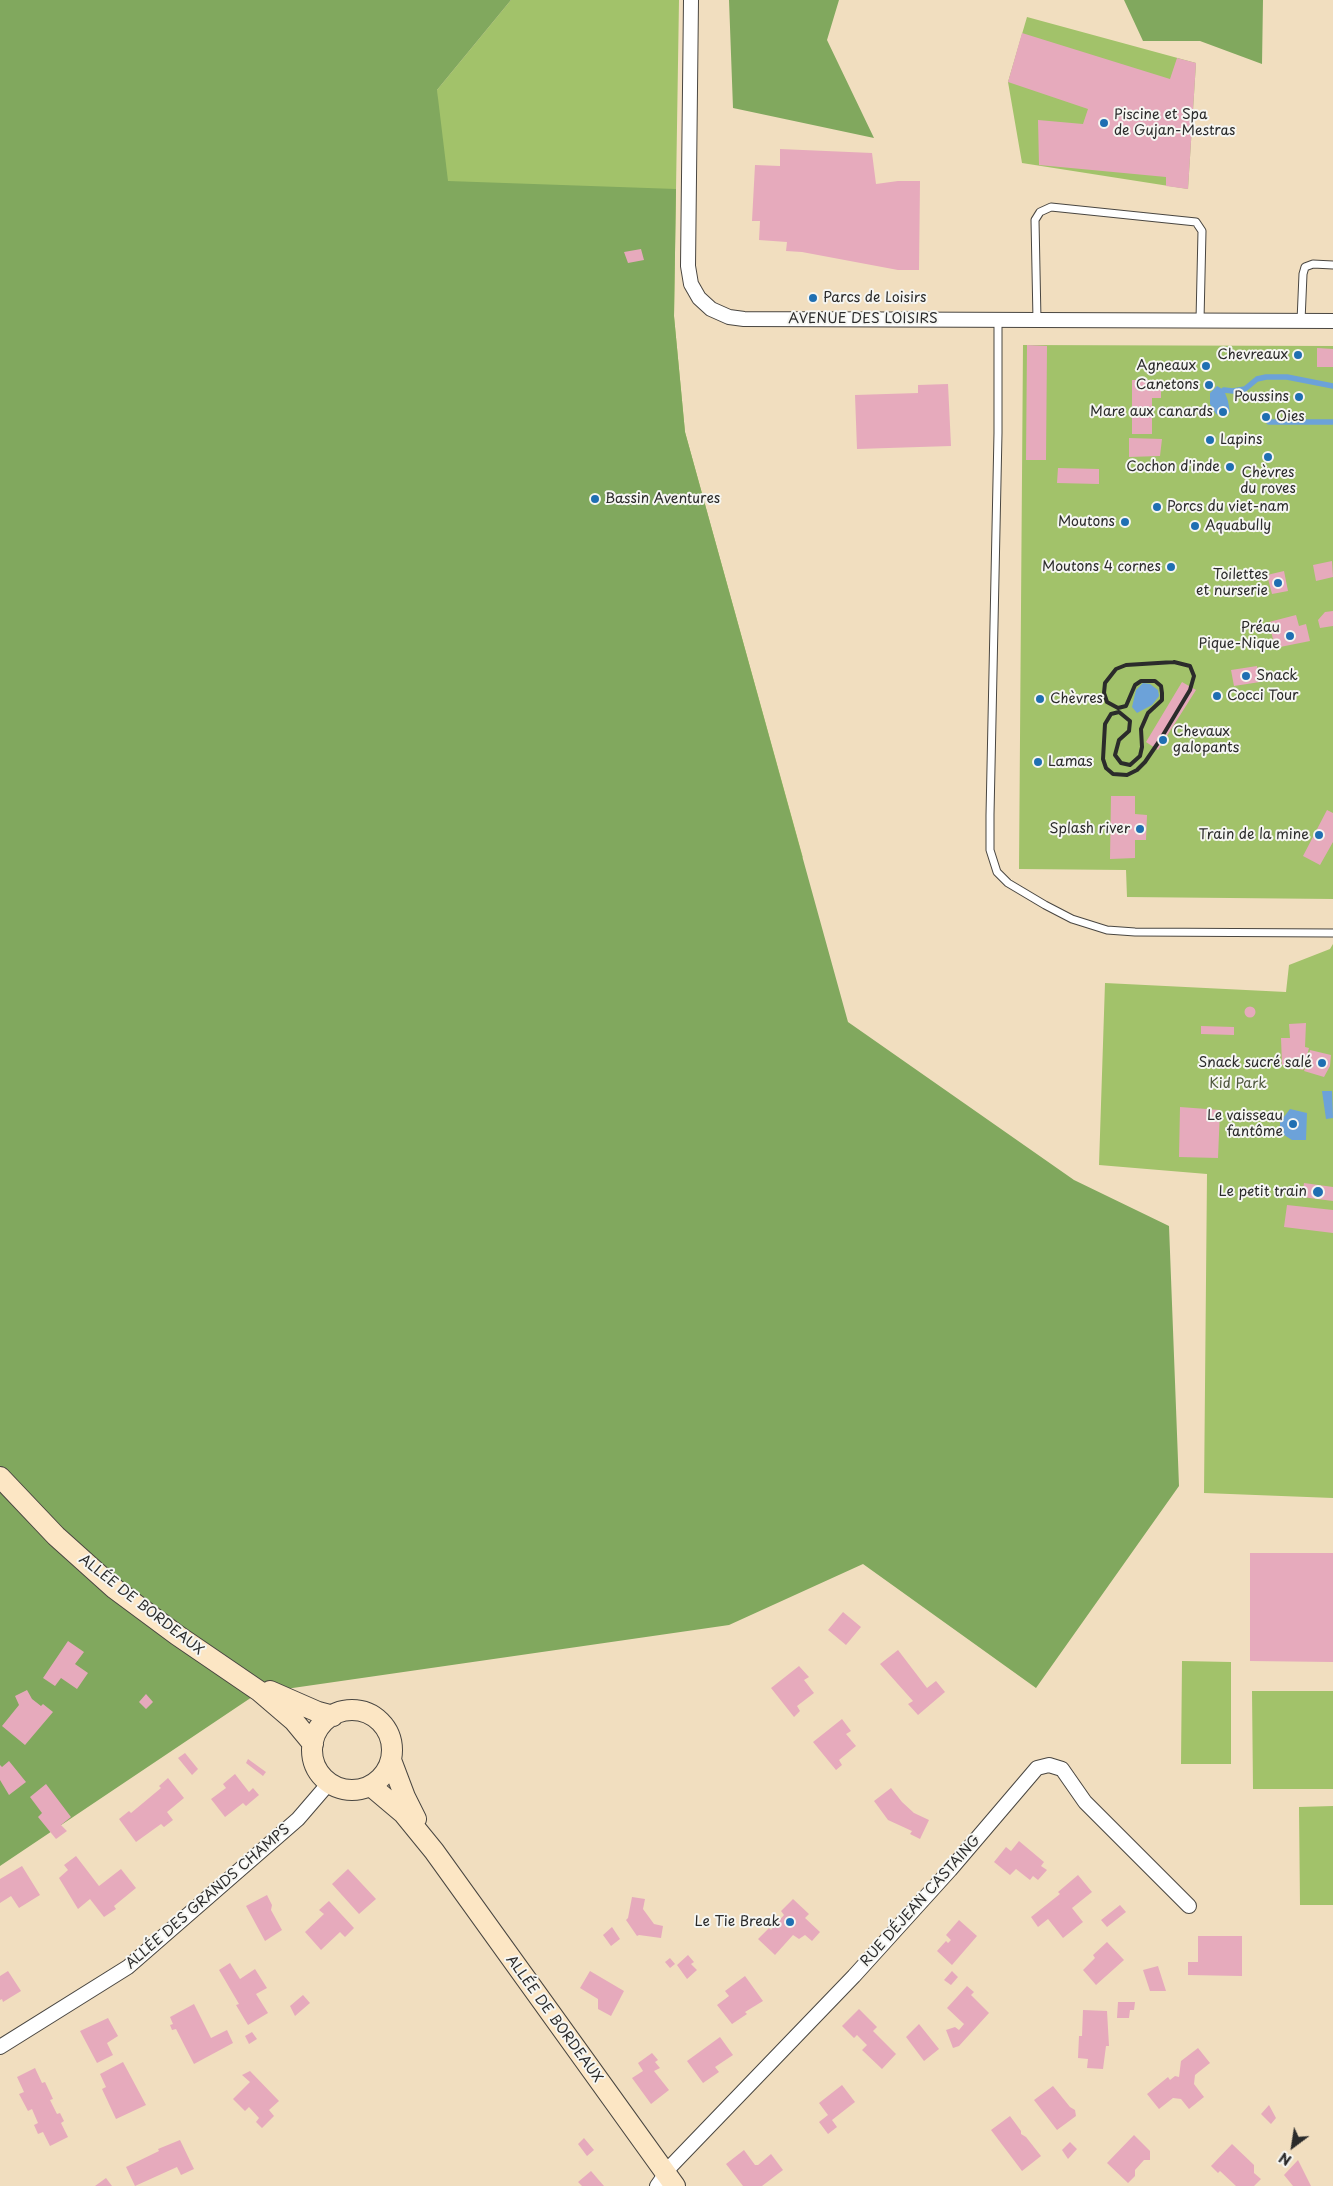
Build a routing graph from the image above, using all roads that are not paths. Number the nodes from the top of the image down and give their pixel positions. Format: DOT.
graph roads {
  1 [pos="691,0"];
  2 [pos="1333,265"];
  3 [pos="998,320"];
  4 [pos="1037,320"];
  5 [pos="1200,320"];
  6 [pos="1301,321"];
  7 [pos="1333,321"];
  8 [pos="1333,933"];
  9 [pos="0,1477"];
  10 [pos="222,1666"];
  11 [pos="333,1716"];
  12 [pos="313,1744"];
  13 [pos="390,1760"];
  14 [pos="329,1783"];
  15 [pos="371,1786"];
  16 [pos="434,1851"];
  17 [pos="1189,1906"];
  18 [pos="0,2047"];
  19 [pos="666,2182"];
  1 -- 3 [label="street, AVENUE DES LOISIRS"];
  2 -- 6 [label="lane"];
  3 -- 4 [label="street, AVENUE DES LOISIRS"];
  3 -- 8 [label="lane"];
  4 -- 5 [label="street, AVENUE DES LOISIRS"];
  4 -- 5 [label="lane"];
  5 -- 6 [label="street, AVENUE DES LOISIRS"];
  6 -- 7 [label="street, AVENUE DES LOISIRS"];
  9 -- 10 [label="main road, ALLÉE DE BORDEAUX"];
  10 -- 11 [label="main road, ALLÉE DE BORDEAUX"];
  10 -- 12 [label="main road, ALLÉE DE BORDEAUX"];
  11 -- 12 [label="main road"];
  11 -- 13 [label="main road"];
  12 -- 14 [label="main road"];
  13 -- 15 [label="main road"];
  13 -- 16 [label="main road, ALLÉE DE BORDEAUX"];
  14 -- 15 [label="main road"];
  14 -- 18 [label="street, ALLÉE DES GRANDS CHAMPS"];
  15 -- 16 [label="main road, ALLÉE DE BORDEAUX"];
  16 -- 19 [label="main road, ALLÉE DE BORDEAUX"];
  17 -- 19 [label="street, RUE DÉJEAN CASTAING"];
}
